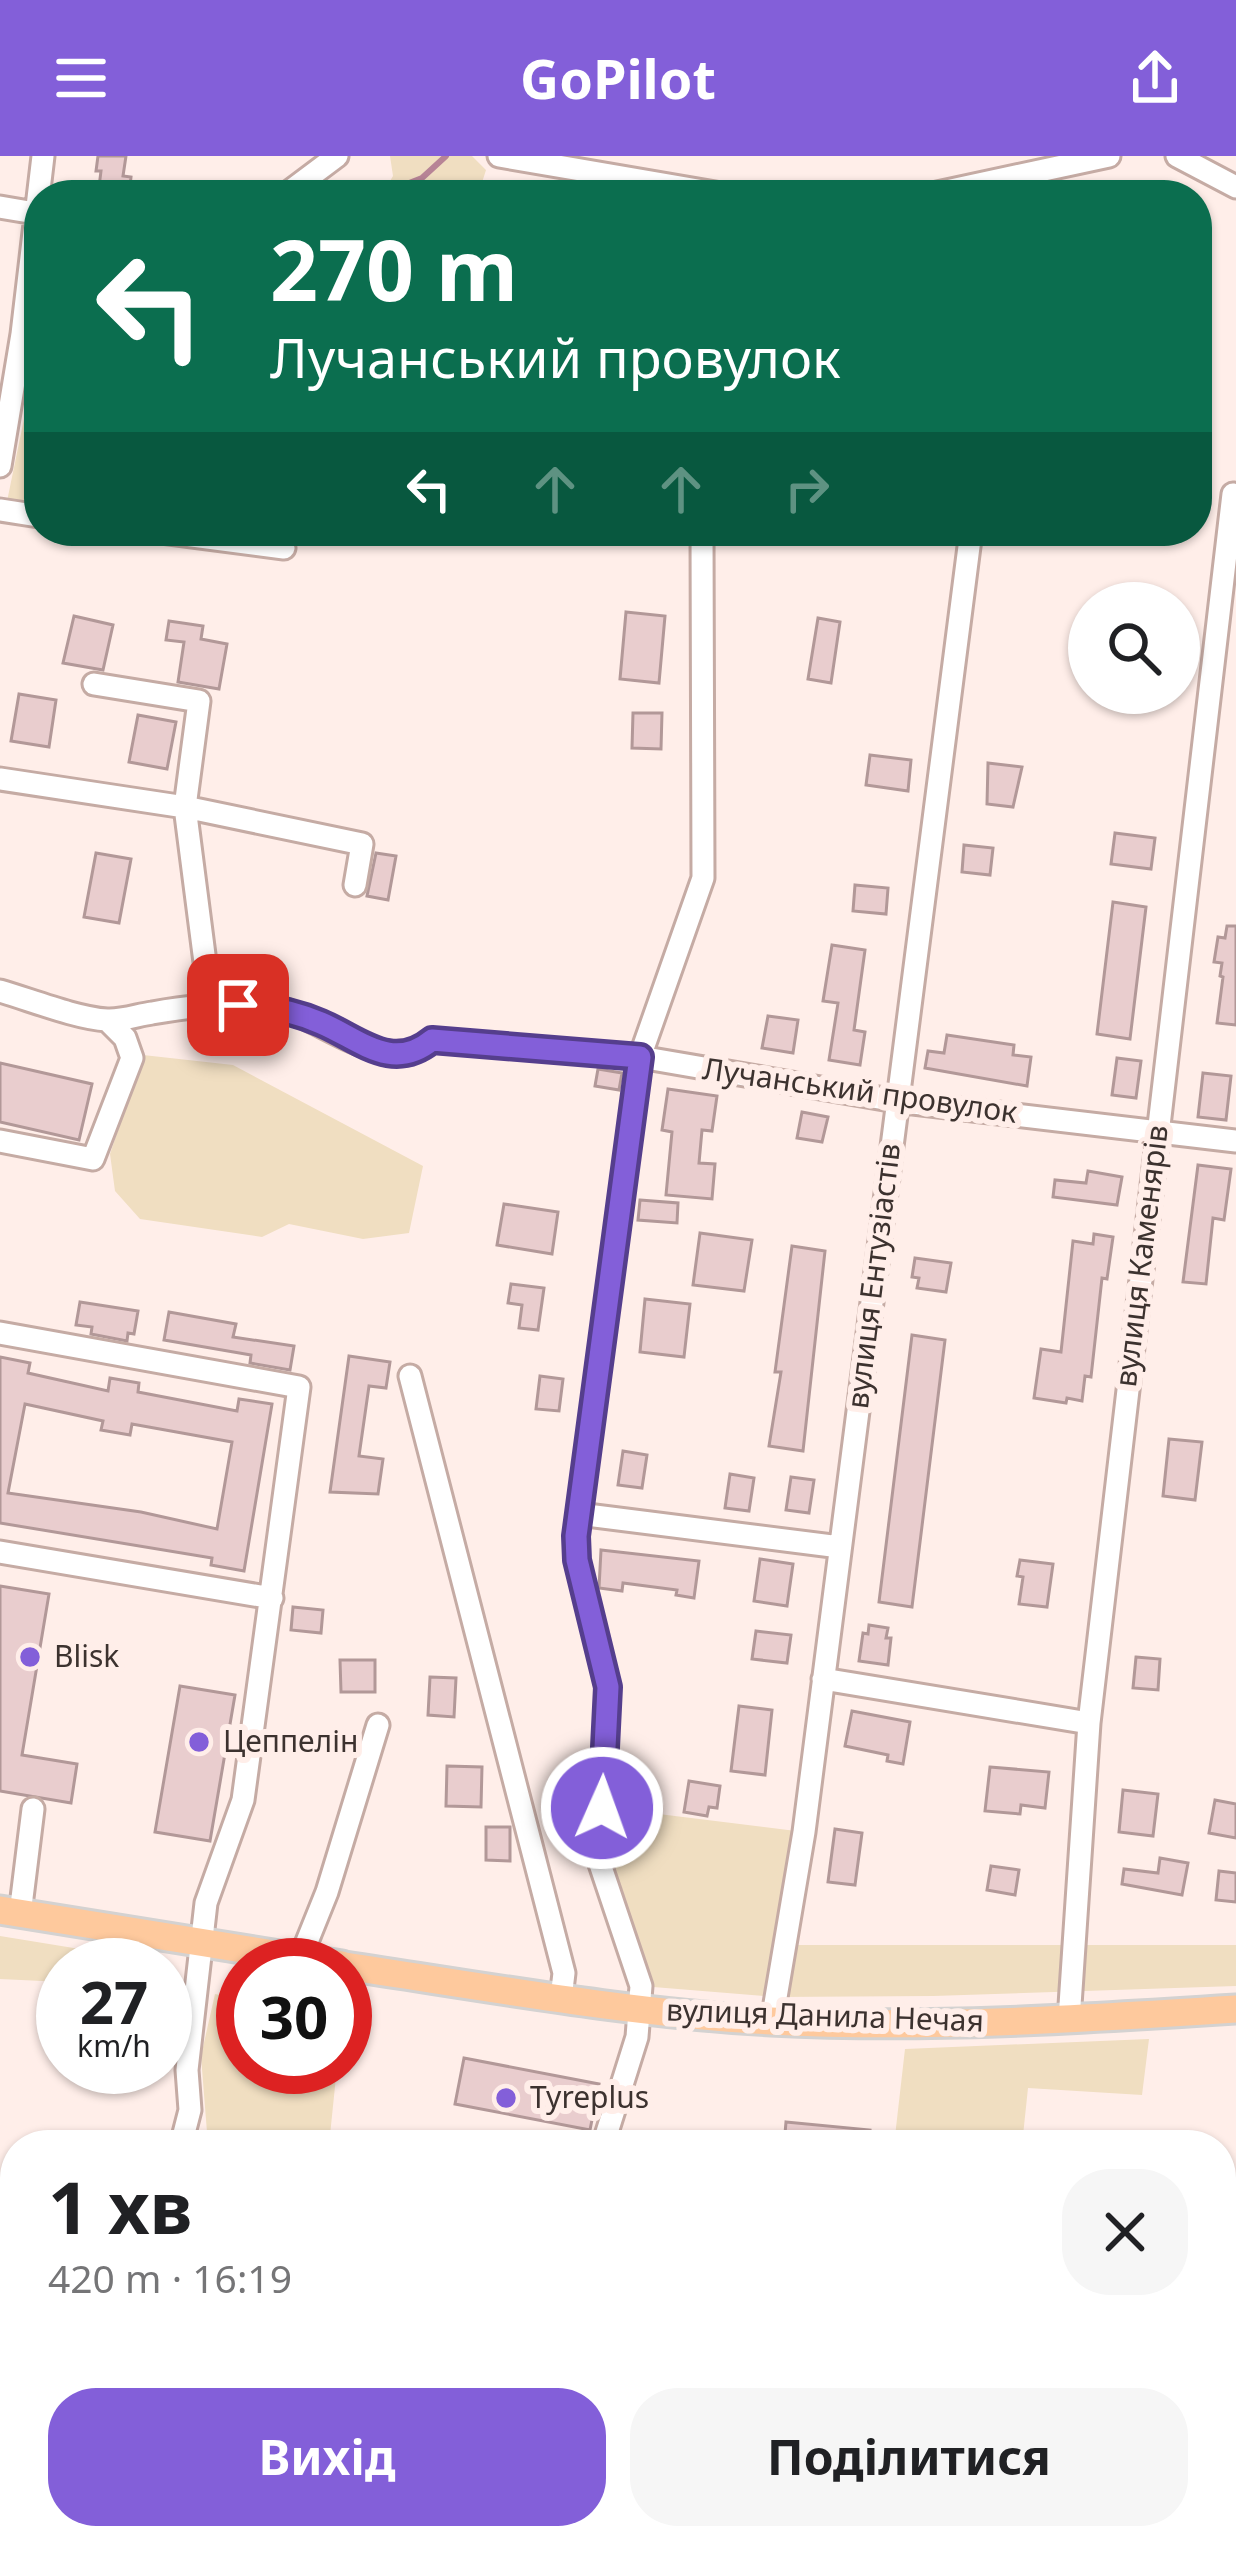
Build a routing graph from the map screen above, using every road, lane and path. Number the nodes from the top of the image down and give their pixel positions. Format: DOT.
graph roads {
  1 [pos="337,156"];
  2 [pos="499,156"];
  3 [pos="1109,156"];
  4 [pos="1177,156"];
  5 [pos="527,159"];
  6 [pos="305,180"];
  7 [pos="632,180"];
  8 [pos="998,180"];
  9 [pos="1236,188"];
  10 [pos="24,351"];
  11 [pos="4,412"];
  12 [pos="0,466"];
  13 [pos="1233,494"];
  14 [pos="269,546"];
  15 [pos="701,546"];
  16 [pos="969,546"];
  17 [pos="284,548"];
  18 [pos="94,684"];
  19 [pos="0,779"];
  20 [pos="184,808"];
  21 [pos="355,885"];
  22 [pos="0,991"];
  23 [pos="211,1009"];
  24 [pos="106,1020"];
  25 [pos="640,1057"];
  26 [pos="896,1101"];
  27 [pos="1156,1131"];
  28 [pos="0,1141"];
  29 [pos="1236,1141"];
  30 [pos="0,1333"];
  31 [pos="410,1376"];
  32 [pos="579,1514"];
  33 [pos="840,1547"];
  34 [pos="0,1552"];
  35 [pos="272,1598"];
  36 [pos="823,1679"];
  37 [pos="1089,1724"];
  38 [pos="378,1725"];
  39 [pos="33,1809"];
  40 [pos="10,1912"];
  41 [pos="308,1938"];
  42 [pos="203,1942"];
  43 [pos="216,1944"];
  44 [pos="372,1969"];
  45 [pos="560,1998"];
  46 [pos="1236,2009"];
  47 [pos="641,2011"];
  48 [pos="1069,2020"];
  49 [pos="772,2021"];
  50 [pos="185,2130"];
  51 [pos="608,2130"];
  1 -- 6 [label="street"];
  2 -- 5 [label="street"];
  3 -- 8 [label="street"];
  4 -- 9 [label="street"];
  5 -- 7 [label="street"];
  10 -- 11 [label="street"];
  11 -- 12 [label="street"];
  13 -- 27 [label="street, вулиця Каменярів"];
  14 -- 17 [label="street"];
  15 -- 25 [label="street"];
  16 -- 26 [label="street, вулиця Ентузіастів"];
  18 -- 20 [label="street"];
  19 -- 20 [label="street"];
  20 -- 21 [label="street"];
  20 -- 23 [label="street"];
  22 -- 24 [label="street, Лучанський провулок"];
  23 -- 24 [label="street, Лучанський провулок"];
  23 -- 25 [label="street, Лучанський провулок"];
  24 -- 28 [label="street"];
  25 -- 26 [label="street, Лучанський провулок"];
  25 -- 32 [label="street"];
  26 -- 27 [label="street, Лучанський провулок"];
  26 -- 33 [label="street, вулиця Ентузіастів"];
  27 -- 29 [label="street, Лучанський провулок"];
  27 -- 37 [label="street, вулиця Каменярів"];
  30 -- 35 [label="street"];
  31 -- 45 [label="street"];
  32 -- 33 [label="street"];
  32 -- 47 [label="street"];
  33 -- 36 [label="street, вулиця Ентузіастів"];
  34 -- 35 [label="street"];
  35 -- 42 [label="street"];
  36 -- 37 [label="street"];
  36 -- 49 [label="street, вулиця Ентузіастів"];
  37 -- 48 [label="street, вулиця Каменярів"];
  38 -- 41 [label="street"];
  39 -- 40 [label="street"];
  40 -- 42 [label="main road, вулиця Данила Нечая"];
  42 -- 43 [label="main road, вулиця Данила Нечая"];
  42 -- 50 [label="street"];
  44 -- 45 [label="main road, вулиця Данила Нечая"];
  45 -- 47 [label="main road, вулиця Данила Нечая"];
  46 -- 48 [label="main road, вулиця Данила Нечая"];
  47 -- 49 [label="main road, вулиця Данила Нечая"];
  47 -- 51 [label="street"];
  48 -- 49 [label="main road, вулиця Данила Нечая"];
}
